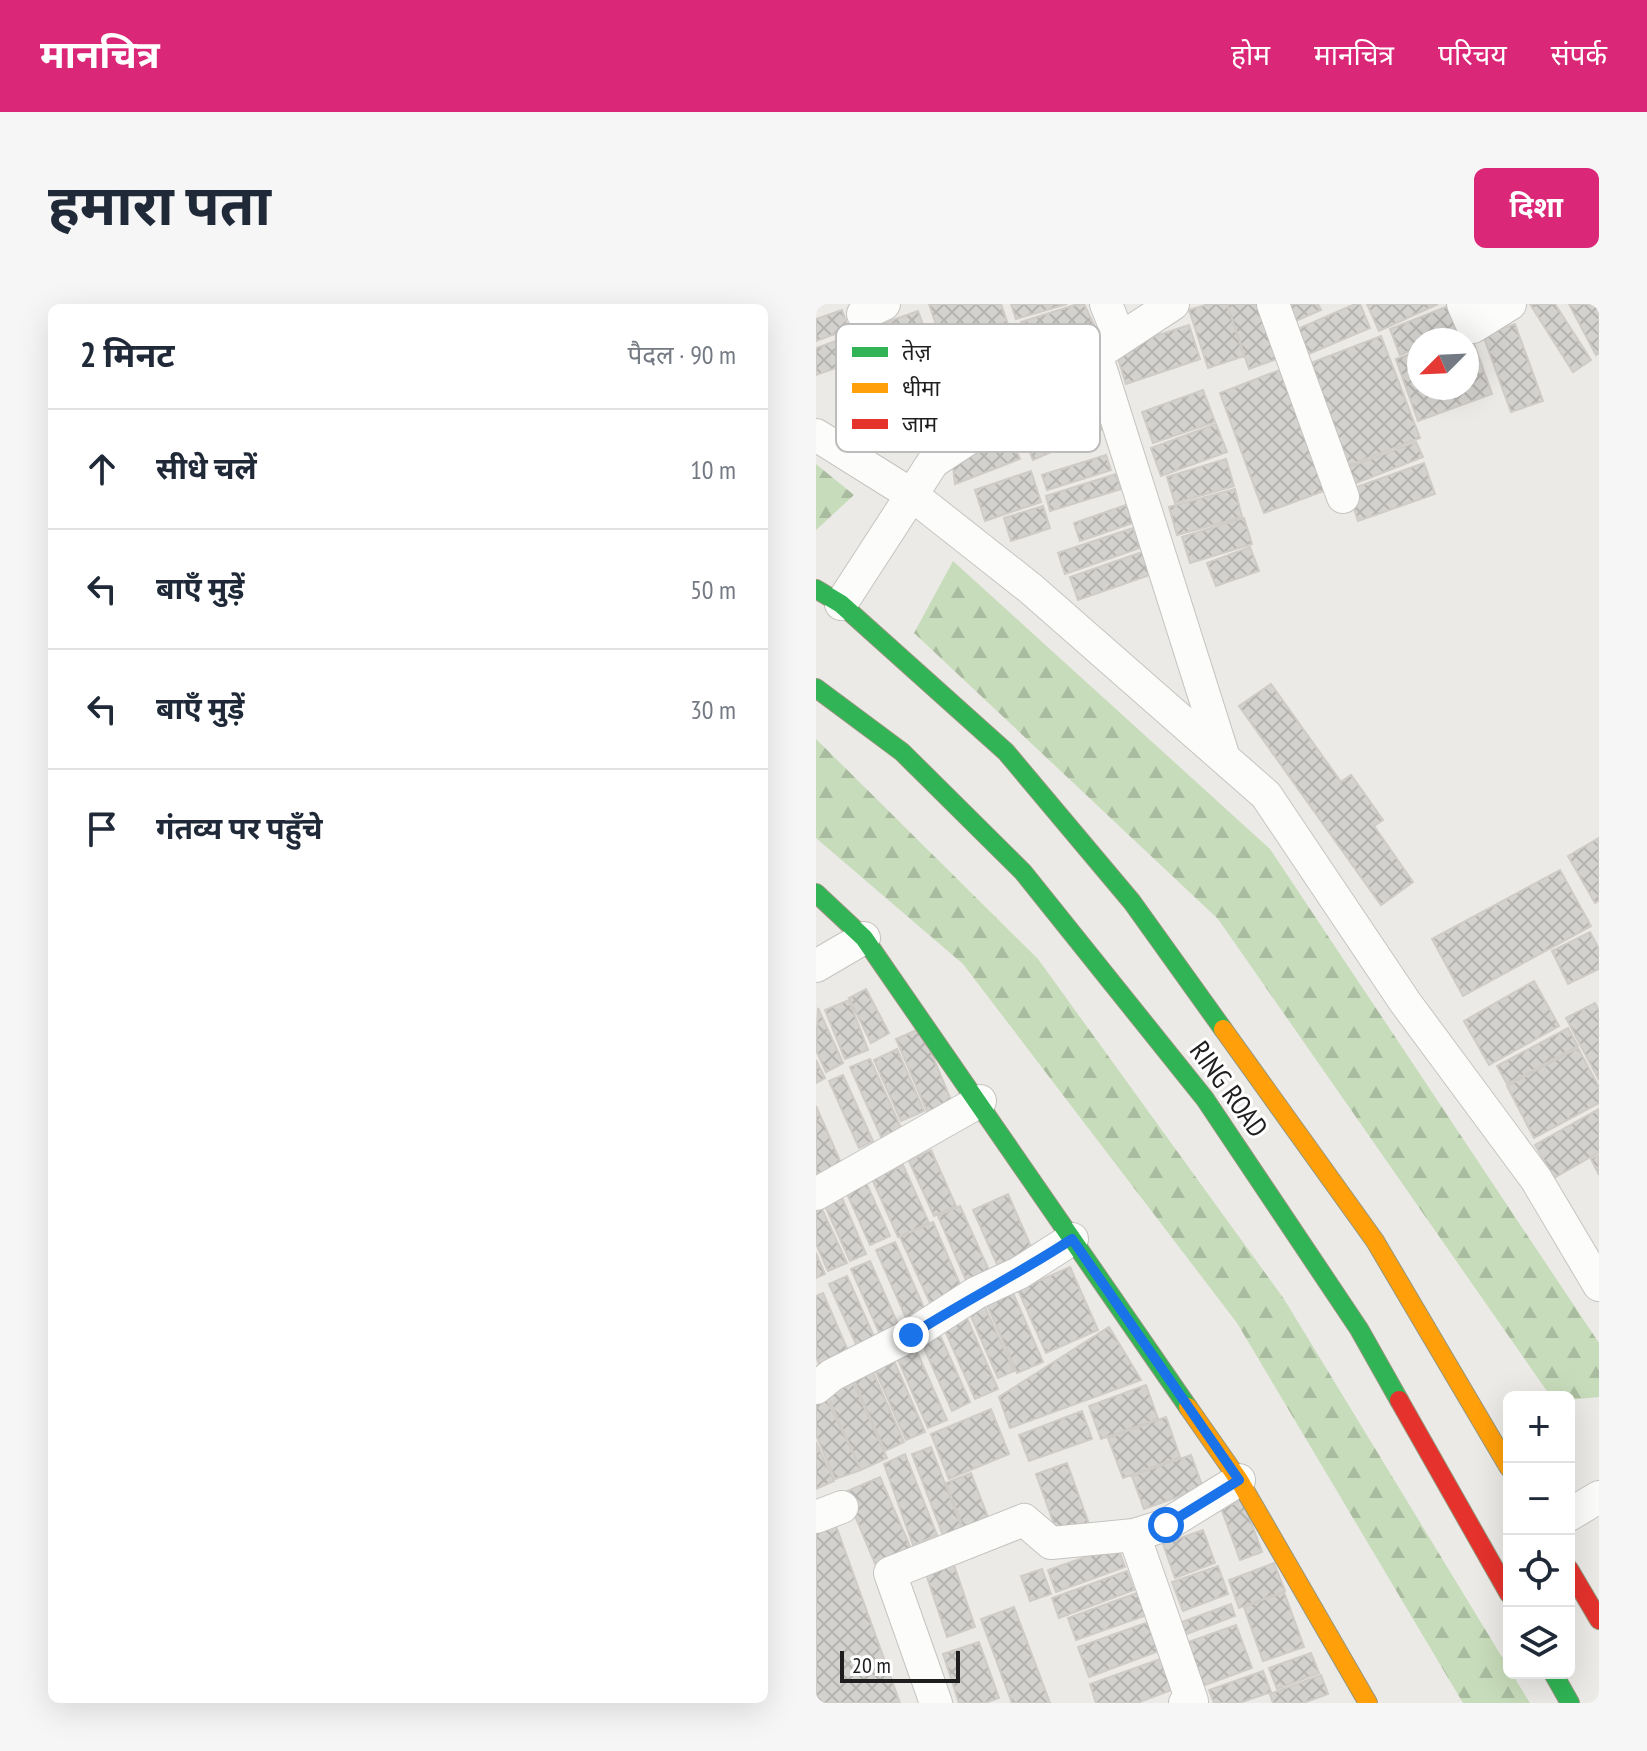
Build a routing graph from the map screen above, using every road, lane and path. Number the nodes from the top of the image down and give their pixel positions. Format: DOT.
graph roads {
  1 [pos="1106,304"];
  2 [pos="1173,304"];
  3 [pos="1273,304"];
  4 [pos="1463,304"];
  5 [pos="1510,304"];
  6 [pos="1108,346"];
  7 [pos="1100,351"];
  8 [pos="816,435"];
  9 [pos="836,448"];
  10 [pos="843,452"];
  11 [pos="948,452"];
  12 [pos="912,495"];
  13 [pos="1343,497"];
  14 [pos="828,597"];
  15 [pos="816,688"];
  16 [pos="1224,758"];
  17 [pos="816,893"];
  18 [pos="864,938"];
  19 [pos="816,966"];
  20 [pos="980,1101"];
  21 [pos="816,1194"];
  22 [pos="1072,1239"];
  23 [pos="1599,1285"];
  24 [pos="816,1388"];
  25 [pos="1506,1463"];
  26 [pos="1239,1480"];
  27 [pos="1599,1497"];
  28 [pos="1575,1511"];
  29 [pos="1134,1535"];
  30 [pos="1575,1579"];
  31 [pos="1503,1583"];
  32 [pos="1599,1620"];
  33 [pos="1556,1679"];
  34 [pos="936,1703"];
  35 [pos="1185,1703"];
  36 [pos="1368,1703"];
  37 [pos="1570,1703"];
  1 -- 6 [label="street"];
  2 -- 6 [label="street"];
  3 -- 13 [label="street"];
  4 -- 5 [label="street"];
  6 -- 7 [label="street"];
  6 -- 16 [label="street"];
  8 -- 9 [label="street"];
  10 -- 12 [label="street"];
  11 -- 12 [label="street"];
  12 -- 14 [label="street"];
  12 -- 16 [label="street"];
  14 -- 25 [label="main road, RING ROAD"];
  15 -- 31 [label="main road, RING ROAD"];
  16 -- 23 [label="street"];
  17 -- 18 [label="main road"];
  18 -- 19 [label="street"];
  18 -- 20 [label="main road"];
  20 -- 21 [label="street"];
  20 -- 22 [label="main road"];
  22 -- 24 [label="street"];
  22 -- 26 [label="main road"];
  26 -- 29 [label="street"];
  26 -- 36 [label="main road"];
  27 -- 28 [label="street"];
  29 -- 34 [label="street"];
  29 -- 35 [label="street"];
  30 -- 32 [label="main road"];
  33 -- 37 [label="main road"];
}
